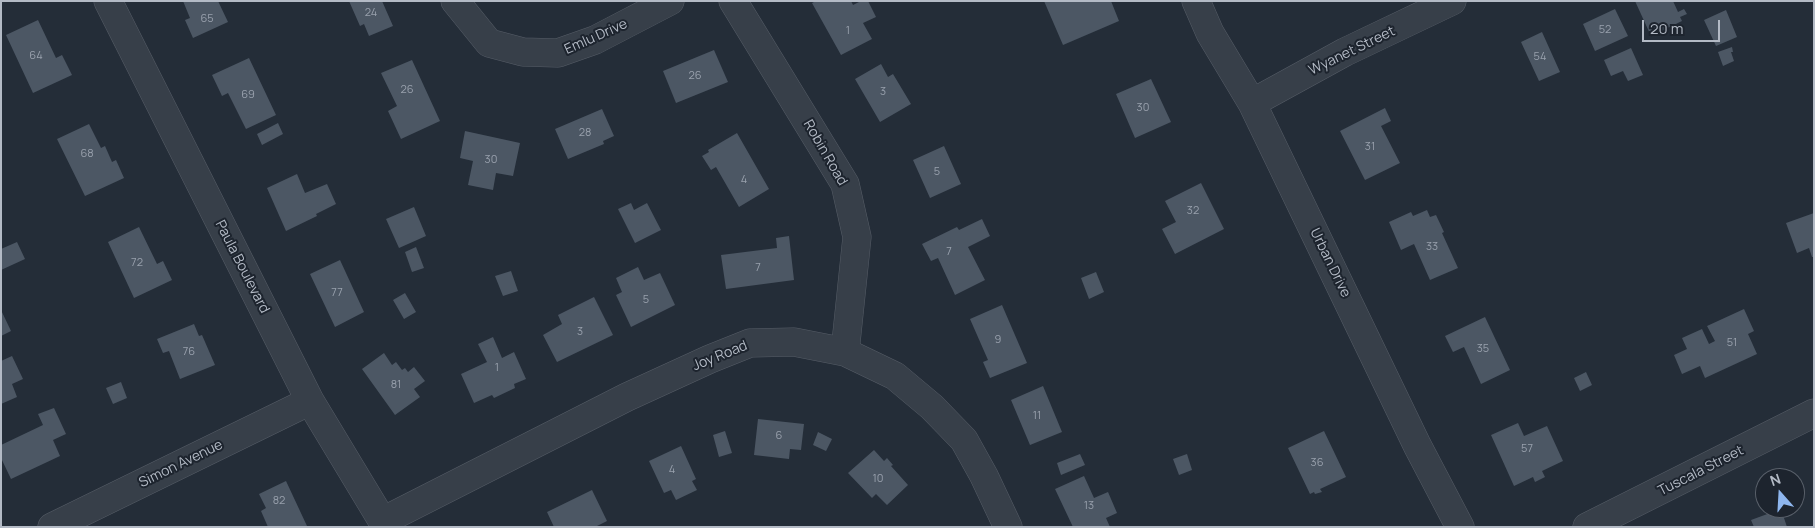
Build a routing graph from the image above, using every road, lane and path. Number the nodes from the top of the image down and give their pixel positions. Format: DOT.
graph roads {
  1 [pos="108,1"];
  2 [pos="455,1"];
  3 [pos="670,1"];
  4 [pos="733,1"];
  5 [pos="1196,1"];
  6 [pos="1452,1"];
  7 [pos="1252,103"];
  8 [pos="845,352"];
  9 [pos="310,401"];
  10 [pos="1814,413"];
  11 [pos="384,524"];
  12 [pos="52,527"];
  13 [pos="1008,527"];
  14 [pos="1460,527"];
  15 [pos="1587,527"];
  1 -- 9 [label="street, Paula Boulevard"];
  2 -- 3 [label="street, Emlu Drive"];
  4 -- 8 [label="street, Robin Road"];
  5 -- 7 [label="street, Urban Drive"];
  6 -- 7 [label="street, Wyanet Street"];
  7 -- 14 [label="street, Urban Drive"];
  8 -- 11 [label="street, Joy Road"];
  8 -- 13 [label="street, Joy Road"];
  9 -- 11 [label="street, Paula Boulevard"];
  9 -- 12 [label="street, Simon Avenue"];
  10 -- 15 [label="street, Tuscala Street"];
}
